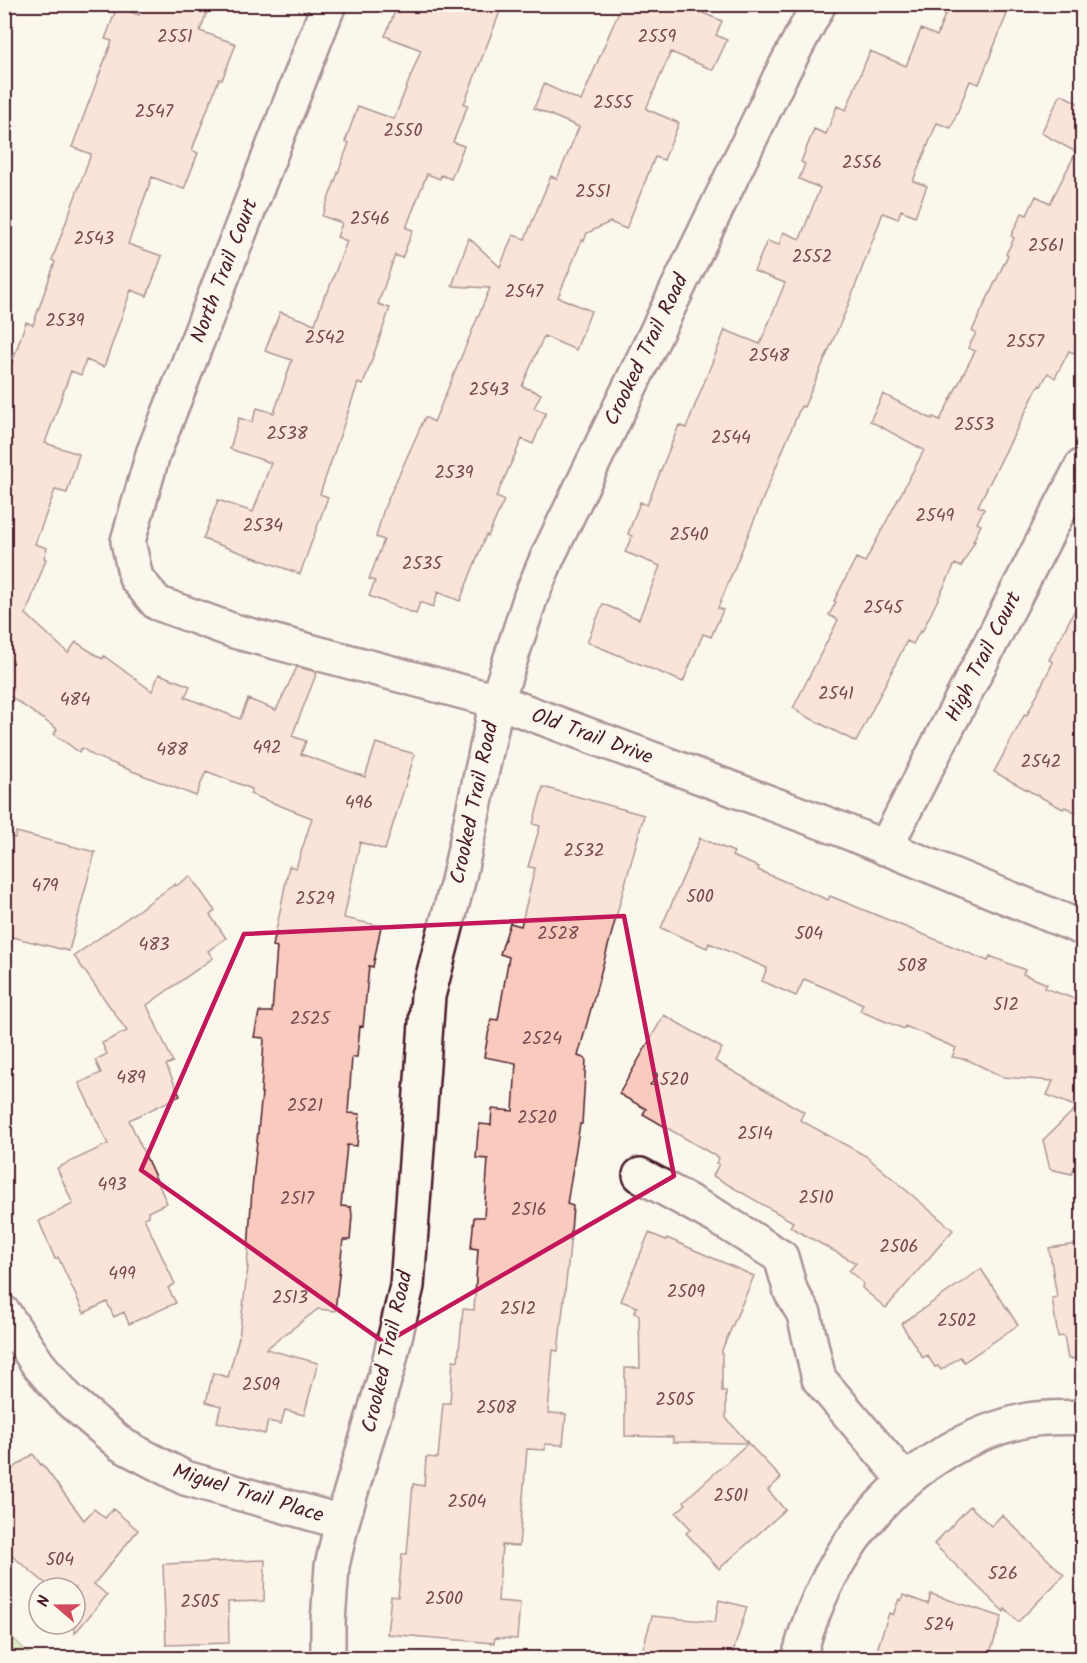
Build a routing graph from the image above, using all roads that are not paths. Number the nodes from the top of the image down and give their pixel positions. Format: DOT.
graph roads {
  1 [pos="329,4"];
  2 [pos="819,4"];
  3 [pos="1083,466"];
  4 [pos="128,541"];
  5 [pos="497,701"];
  6 [pos="885,848"];
  7 [pos="1083,928"];
  8 [pos="640,1175"];
  9 [pos="4,1313"];
  10 [pos="1083,1417"];
  11 [pos="905,1480"];
  12 [pos="342,1522"];
  13 [pos="328,1659"];
  14 [pos="799,1659"];
  1 -- 4 [label="street, North Trail Court"];
  2 -- 5 [label="street, Crooked Trail Road"];
  3 -- 6 [label="street, High Trail Court"];
  4 -- 5 [label="street, Old Trail Drive"];
  5 -- 6 [label="street, Old Trail Drive"];
  5 -- 12 [label="street, Crooked Trail Road"];
  6 -- 7 [label="street, Old Trail Drive"];
  8 -- 11 [label="street"];
  9 -- 12 [label="street, Miguel Trail Place"];
  10 -- 11 [label="street"];
  11 -- 14 [label="street"];
  12 -- 13 [label="street, Crooked Trail Road"];
}
